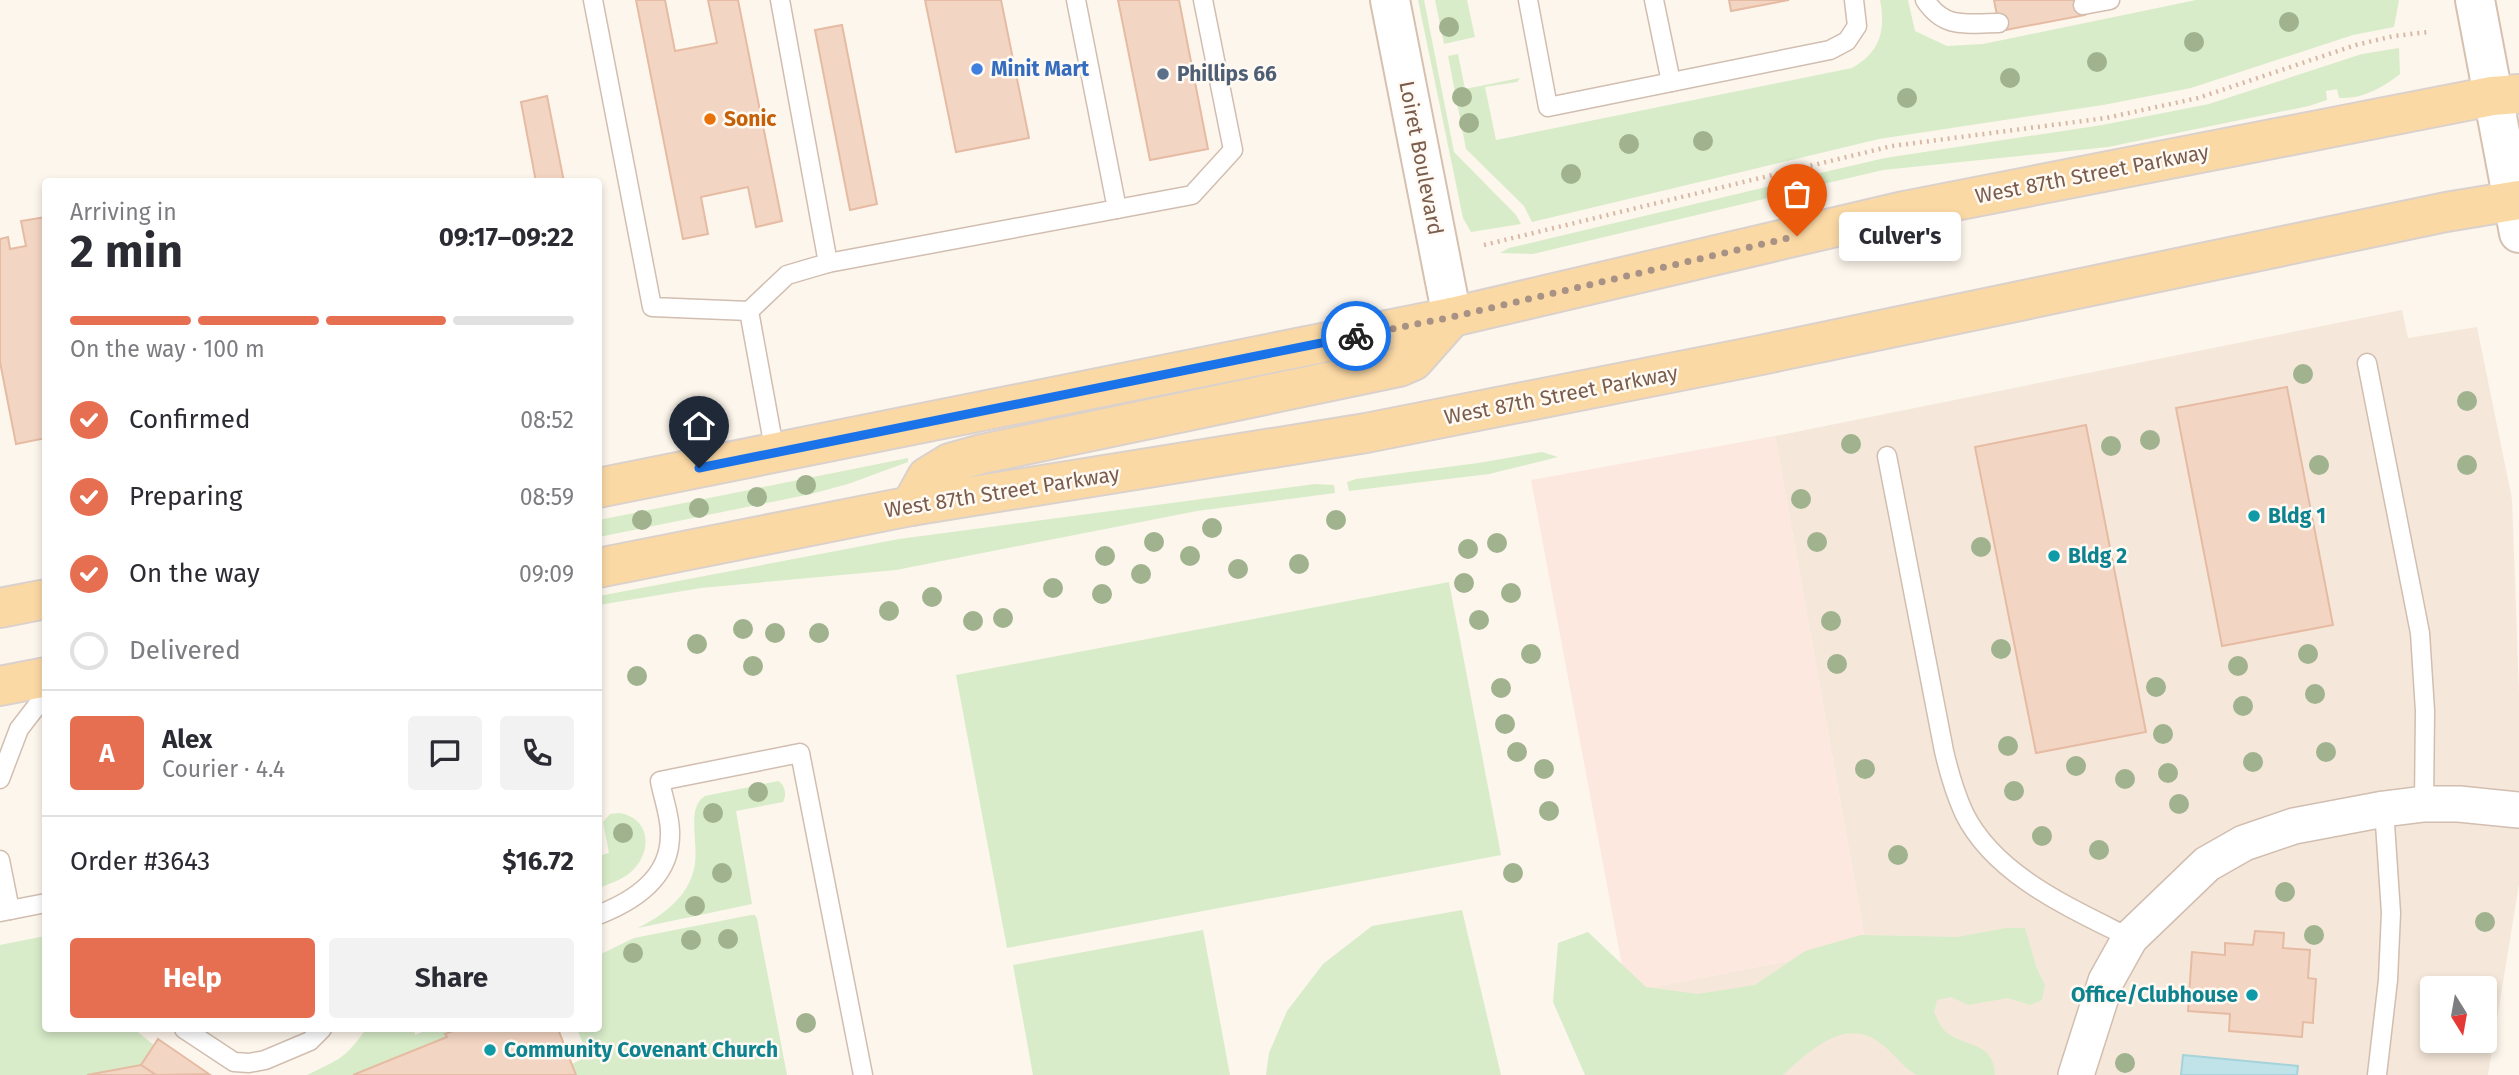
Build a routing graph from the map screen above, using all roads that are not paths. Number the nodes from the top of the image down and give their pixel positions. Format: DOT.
graph roads {
  1 [pos="593,0"];
  2 [pos="780,0"];
  3 [pos="1076,0"];
  4 [pos="1203,0"];
  5 [pos="1390,0"];
  6 [pos="1528,0"];
  7 [pos="1654,0"];
  8 [pos="1854,0"];
  9 [pos="1925,0"];
  10 [pos="2110,0"];
  11 [pos="2475,0"];
  12 [pos="2083,5"];
  13 [pos="1999,23"];
  14 [pos="1671,82"];
  15 [pos="2505,95"];
  16 [pos="1116,209"];
  17 [pos="2517,212"];
  18 [pos="828,263"];
  19 [pos="749,311"];
  20 [pos="1452,317"];
  21 [pos="2367,363"];
  22 [pos="775,453"];
  23 [pos="1887,456"];
  24 [pos="602,487"];
  25 [pos="911,506"];
  26 [pos="602,567"];
  27 [pos="42,600"];
  28 [pos="0,608"];
  29 [pos="42,678"];
  30 [pos="0,686"];
  31 [pos="42,699"];
  32 [pos="0,779"];
  33 [pos="2424,804"];
  34 [pos="2384,809"];
  35 [pos="2519,810"];
  36 [pos="0,860"];
  37 [pos="42,904"];
  38 [pos="5,911"];
  39 [pos="602,914"];
  40 [pos="2130,938"];
  41 [pos="189,1032"];
  42 [pos="319,1032"];
  43 [pos="863,1075"];
  44 [pos="2076,1075"];
  45 [pos="2377,1075"];
  1 -- 19 [label="lane"];
  2 -- 18 [label="lane"];
  3 -- 16 [label="lane"];
  4 -- 16 [label="lane"];
  5 -- 20 [label="street, Loiret Boulevard"];
  6 -- 14 [label="lane"];
  7 -- 14 [label="lane"];
  8 -- 14 [label="lane"];
  9 -- 13 [label="lane"];
  10 -- 12 [label="lane"];
  11 -- 15 [label="street"];
  15 -- 17 [label="street"];
  15 -- 20 [label="main road, West 87th Street Parkway"];
  16 -- 18 [label="lane"];
  17 -- 25 [label="main road, West 87th Street Parkway"];
  18 -- 19 [label="lane"];
  19 -- 22 [label="lane"];
  20 -- 22 [label="main road, West 87th Street Parkway"];
  20 -- 25 [label="main road"];
  21 -- 33 [label="lane"];
  22 -- 24 [label="main road, West 87th Street Parkway"];
  23 -- 40 [label="lane"];
  25 -- 26 [label="main road, West 87th Street Parkway"];
  27 -- 28 [label="main road"];
  29 -- 30 [label="main road"];
  31 -- 32 [label="lane"];
  33 -- 34 [label="street"];
  33 -- 35 [label="street"];
  34 -- 40 [label="street"];
  34 -- 45 [label="lane"];
  36 -- 38 [label="lane"];
  37 -- 38 [label="lane"];
  39 -- 43 [label="lane"];
  40 -- 44 [label="street"];
  41 -- 42 [label="lane"];
}
